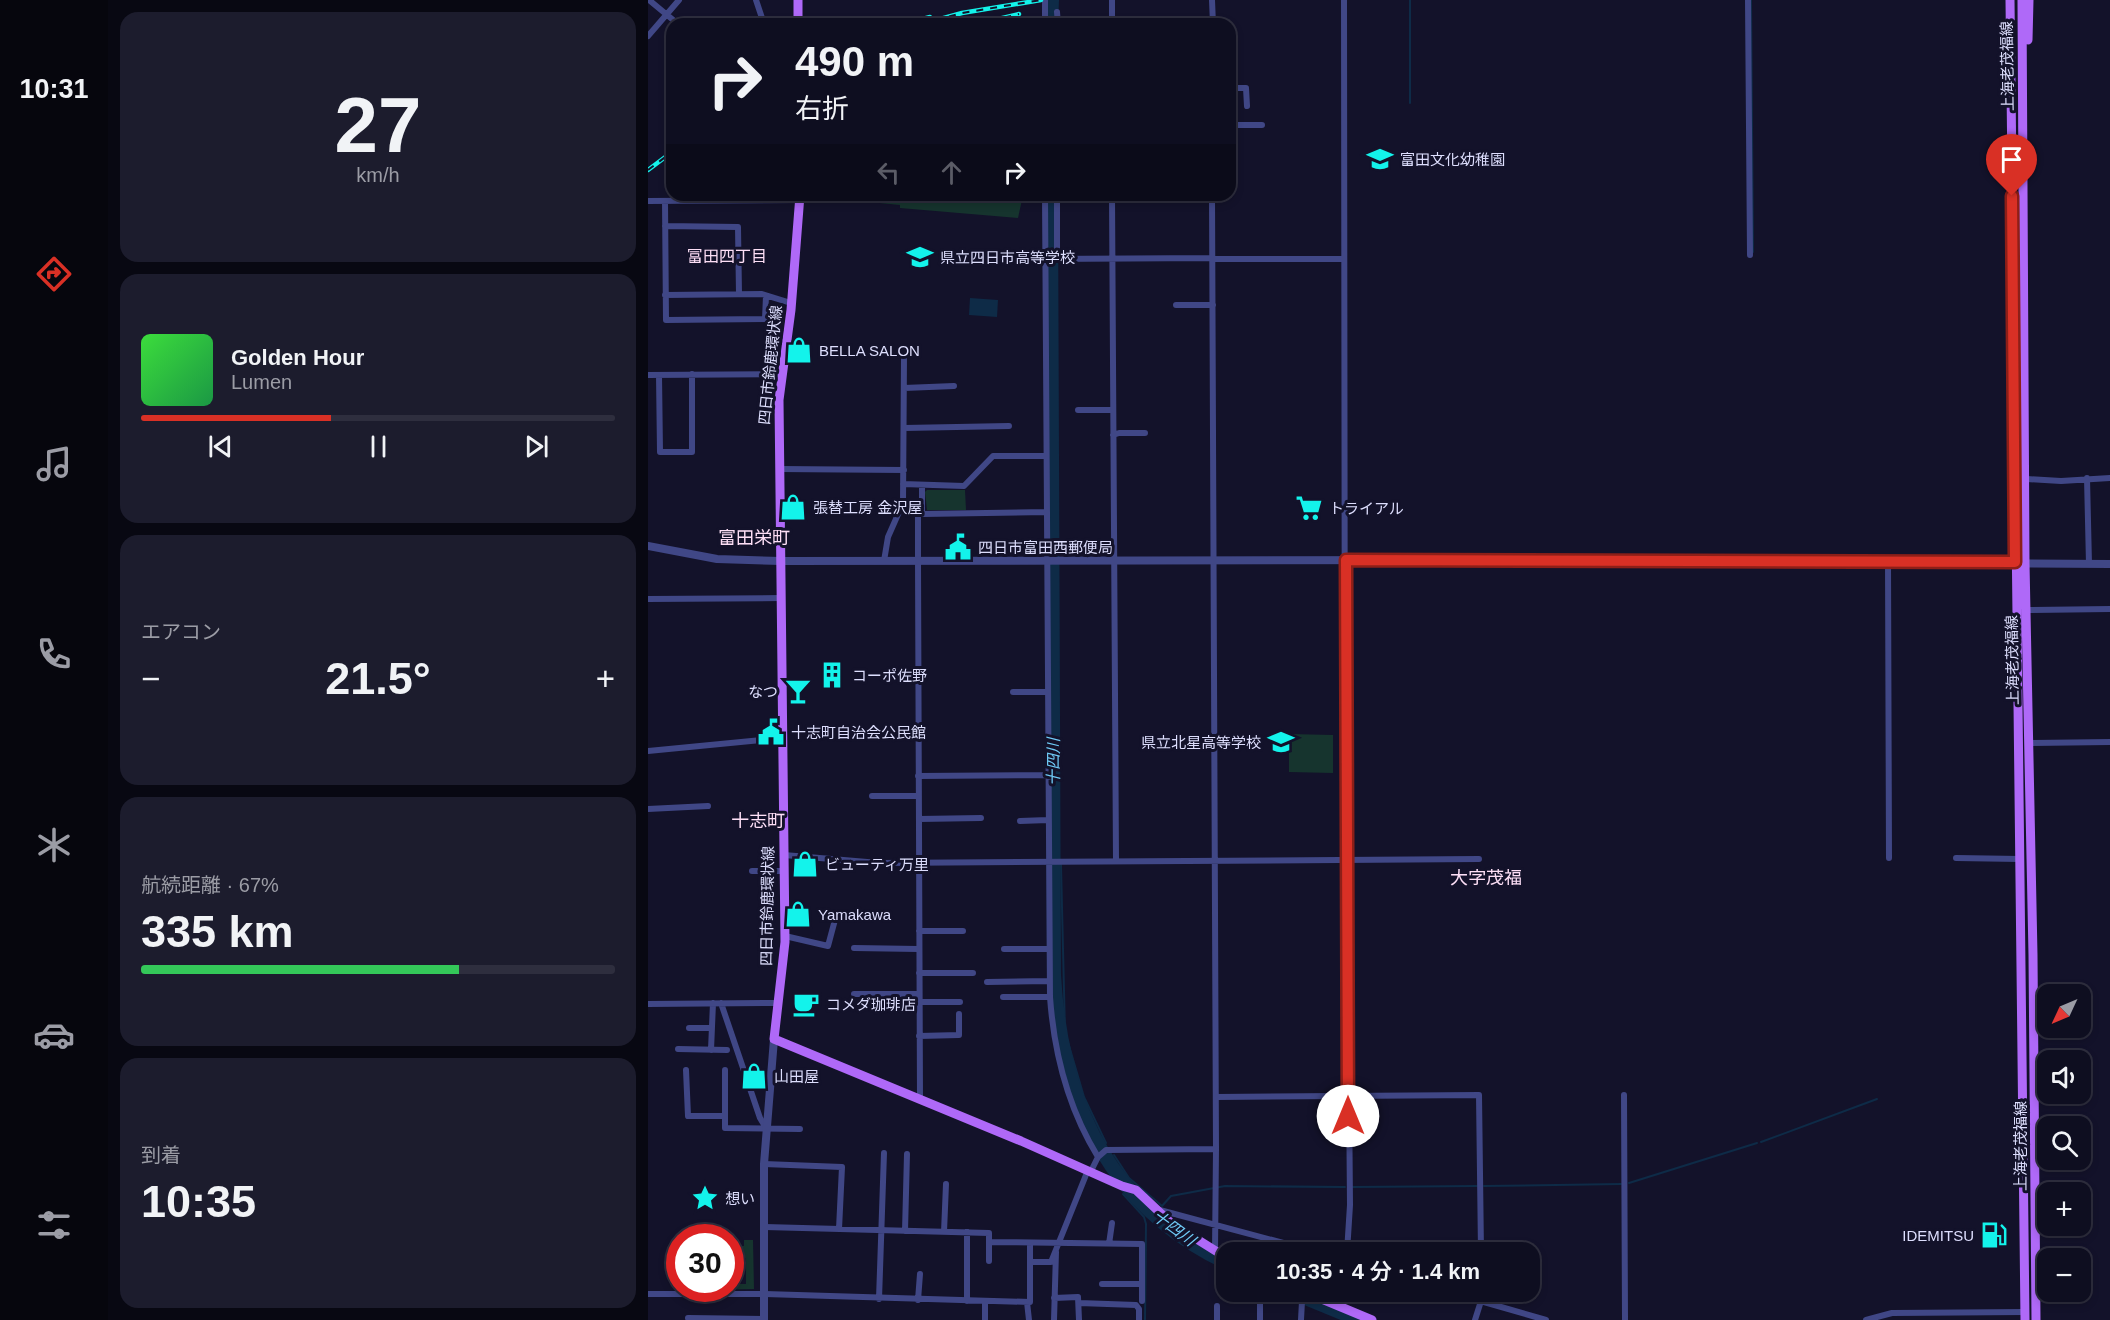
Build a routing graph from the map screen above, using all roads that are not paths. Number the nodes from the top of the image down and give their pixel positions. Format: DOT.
graph roads {
  1 [pos="649,0"];
  2 [pos="679,0"];
  3 [pos="756,0"];
  4 [pos="798,0"];
  5 [pos="1045,0"];
  6 [pos="1112,0"];
  7 [pos="1212,0"];
  8 [pos="1344,0"];
  9 [pos="1748,0"];
  10 [pos="2022,0"];
  11 [pos="2029,0"];
  12 [pos="2009,3"];
  13 [pos="2025,11"];
  14 [pos="1057,12"];
  15 [pos="669,15"];
  16 [pos="672,18"];
  17 [pos="762,18"];
  18 [pos="798,18"];
  19 [pos="1045,18"];
  20 [pos="1058,18"];
  21 [pos="1112,18"];
  22 [pos="1213,18"];
  23 [pos="648,36"];
  24 [pos="1236,88"];
  25 [pos="1247,106"];
  26 [pos="1236,125"];
  27 [pos="1262,125"];
  28 [pos="648,201"];
  29 [pos="664,201"];
  30 [pos="800,201"];
  31 [pos="1045,201"];
  32 [pos="1057,201"];
  33 [pos="1112,201"];
  34 [pos="1212,201"];
  35 [pos="665,226"];
  36 [pos="1750,255"];
  37 [pos="1046,259"];
  38 [pos="1056,259"];
  39 [pos="1112,259"];
  40 [pos="1212,259"];
  41 [pos="1343,259"];
  42 [pos="739,294"];
  43 [pos="665,295"];
  44 [pos="766,296"];
  45 [pos="791,303"];
  46 [pos="1176,305"];
  47 [pos="1213,305"];
  48 [pos="904,357"];
  49 [pos="692,374"];
  50 [pos="782,374"];
  51 [pos="648,375"];
  52 [pos="659,375"];
  53 [pos="954,386"];
  54 [pos="904,388"];
  55 [pos="1078,410"];
  56 [pos="1113,410"];
  57 [pos="1009,426"];
  58 [pos="904,428"];
  59 [pos="1145,433"];
  60 [pos="1113,435"];
  61 [pos="1046,456"];
  62 [pos="778,469"];
  63 [pos="904,470"];
  64 [pos="2087,478"];
  65 [pos="2110,478"];
  66 [pos="2027,479"];
  67 [pos="903,484"];
  68 [pos="922,486"];
  69 [pos="1047,512"];
  70 [pos="922,514"];
  71 [pos="648,546"];
  72 [pos="1115,559"];
  73 [pos="918,560"];
  74 [pos="1047,560"];
  75 [pos="1214,560"];
  76 [pos="1346,560"];
  77 [pos="781,561"];
  78 [pos="884,561"];
  79 [pos="1888,561"];
  80 [pos="2020,563"];
  81 [pos="2089,564"];
  82 [pos="2110,564"];
  83 [pos="781,598"];
  84 [pos="648,599"];
  85 [pos="2110,609"];
  86 [pos="2026,610"];
  87 [pos="1013,692"];
  88 [pos="1048,692"];
  89 [pos="781,738"];
  90 [pos="2110,742"];
  91 [pos="2029,743"];
  92 [pos="648,751"];
  93 [pos="1048,775"];
  94 [pos="918,776"];
  95 [pos="872,796"];
  96 [pos="918,796"];
  97 [pos="708,806"];
  98 [pos="648,809"];
  99 [pos="981,818"];
  100 [pos="919,819"];
  101 [pos="1048,820"];
  102 [pos="1020,821"];
  103 [pos="784,855"];
  104 [pos="1889,858"];
  105 [pos="1956,858"];
  106 [pos="1479,859"];
  107 [pos="2020,859"];
  108 [pos="1346,860"];
  109 [pos="1116,861"];
  110 [pos="1214,861"];
  111 [pos="919,862"];
  112 [pos="1048,862"];
  113 [pos="752,871"];
  114 [pos="784,871"];
  115 [pos="836,916"];
  116 [pos="919,931"];
  117 [pos="963,931"];
  118 [pos="785,936"];
  119 [pos="854,948"];
  120 [pos="918,949"];
  121 [pos="1004,949"];
  122 [pos="1048,949"];
  123 [pos="919,973"];
  124 [pos="973,973"];
  125 [pos="1049,981"];
  126 [pos="987,982"];
  127 [pos="854,994"];
  128 [pos="1003,997"];
  129 [pos="1050,997"];
  130 [pos="919,998"];
  131 [pos="960,1002"];
  132 [pos="713,1003"];
  133 [pos="721,1003"];
  134 [pos="778,1003"];
  135 [pos="648,1004"];
  136 [pos="959,1014"];
  137 [pos="689,1028"];
  138 [pos="711,1028"];
  139 [pos="919,1036"];
  140 [pos="774,1039"];
  141 [pos="678,1049"];
  142 [pos="711,1050"];
  143 [pos="727,1050"];
  144 [pos="686,1070"];
  145 [pos="725,1070"];
  146 [pos="1624,1095"];
  147 [pos="1348,1096"];
  148 [pos="1216,1097"];
  149 [pos="920,1099"];
  150 [pos="725,1116"];
  151 [pos="766,1128"];
  152 [pos="800,1129"];
  153 [pos="1216,1149"];
  154 [pos="884,1152"];
  155 [pos="906,1154"];
  156 [pos="1098,1157"];
  157 [pos="764,1164"];
  158 [pos="1089,1170"];
  159 [pos="946,1184"];
  160 [pos="1154,1209"];
  161 [pos="1112,1223"];
  162 [pos="1217,1224"];
  163 [pos="765,1227"];
  164 [pos="839,1229"];
  165 [pos="882,1230"];
  166 [pos="905,1231"];
  167 [pos="944,1232"];
  168 [pos="967,1232"];
  169 [pos="990,1242"];
  170 [pos="1281,1242"];
  171 [pos="1348,1242"];
  172 [pos="1481,1242"];
  173 [pos="1030,1243"];
  174 [pos="1057,1244"];
  175 [pos="1109,1244"];
  176 [pos="1215,1251"];
  177 [pos="989,1261"];
  178 [pos="1030,1263"];
  179 [pos="920,1274"];
  180 [pos="1102,1284"];
  181 [pos="1142,1284"];
  182 [pos="648,1294"];
  183 [pos="765,1294"];
  184 [pos="1054,1298"];
  185 [pos="879,1299"];
  186 [pos="918,1300"];
  187 [pos="967,1301"];
  188 [pos="1142,1301"];
  189 [pos="985,1302"];
  190 [pos="1028,1302"];
  191 [pos="1303,1302"];
  192 [pos="1327,1302"];
  193 [pos="1336,1302"];
  194 [pos="1481,1302"];
  195 [pos="1484,1302"];
  196 [pos="1260,1303"];
  197 [pos="1079,1304"];
  198 [pos="1335,1305"];
  199 [pos="1217,1306"];
  200 [pos="1958,1312"];
  201 [pos="2024,1316"];
  202 [pos="688,1318"];
  203 [pos="764,1319"];
  204 [pos="985,1320"];
  205 [pos="1029,1320"];
  206 [pos="1054,1320"];
  207 [pos="1079,1320"];
  208 [pos="1139,1320"];
  209 [pos="1217,1320"];
  210 [pos="1260,1320"];
  211 [pos="1301,1320"];
  212 [pos="1372,1320"];
  213 [pos="1475,1320"];
  214 [pos="1546,1320"];
  215 [pos="1625,1320"];
  216 [pos="1866,1320"];
  217 [pos="1961,1320"];
  218 [pos="2036,1320"];
  1 -- 15 [label="street"];
  2 -- 15 [label="street"];
  3 -- 17 [label="street"];
  4 -- 18 [label="main road"];
  5 -- 19 [label="street"];
  6 -- 21 [label="street"];
  7 -- 22 [label="street"];
  8 -- 41 [label="street"];
  9 -- 36 [label="street"];
  10 -- 13 [label="main road, 上海老茂福線"];
  11 -- 13 [label="main road"];
  12 -- 80 [label="main road, 上海老茂福線"];
  13 -- 66 [label="main road, 上海老茂福線"];
  14 -- 20 [label="street"];
  15 -- 16 [label="street"];
  15 -- 23 [label="street"];
  24 -- 25 [label="street"];
  26 -- 27 [label="street"];
  28 -- 29 [label="street"];
  29 -- 35 [label="street"];
  30 -- 45 [label="main road, 四日市鈴鹿環状線"];
  31 -- 37 [label="street"];
  32 -- 38 [label="street"];
  33 -- 39 [label="street"];
  34 -- 40 [label="street"];
  35 -- 42 [label="street"];
  35 -- 43 [label="street"];
  37 -- 38 [label="street"];
  37 -- 61 [label="street"];
  38 -- 39 [label="street"];
  39 -- 40 [label="street"];
  39 -- 56 [label="street"];
  40 -- 41 [label="street"];
  40 -- 47 [label="street"];
  41 -- 76 [label="street"];
  42 -- 43 [label="street"];
  42 -- 44 [label="street"];
  43 -- 44 [label="street"];
  44 -- 45 [label="street"];
  45 -- 50 [label="main road, 四日市鈴鹿環状線"];
  46 -- 47 [label="street"];
  47 -- 75 [label="street"];
  48 -- 54 [label="street"];
  49 -- 50 [label="street"];
  49 -- 52 [label="street"];
  49 -- 52 [label="street"];
  50 -- 62 [label="main road, 四日市鈴鹿環状線"];
  51 -- 52 [label="street"];
  53 -- 54 [label="street"];
  54 -- 58 [label="street"];
  55 -- 56 [label="street"];
  56 -- 60 [label="street"];
  57 -- 58 [label="street"];
  58 -- 63 [label="street"];
  59 -- 60 [label="street"];
  60 -- 72 [label="street"];
  61 -- 68 [label="street"];
  61 -- 69 [label="street"];
  62 -- 63 [label="street"];
  62 -- 77 [label="main road, 四日市鈴鹿環状線"];
  63 -- 67 [label="street"];
  64 -- 65 [label="street"];
  64 -- 66 [label="street"];
  64 -- 81 [label="street"];
  66 -- 80 [label="main road, 上海老茂福線"];
  67 -- 68 [label="street"];
  67 -- 78 [label="street"];
  68 -- 70 [label="street"];
  69 -- 70 [label="street"];
  69 -- 74 [label="street"];
  70 -- 73 [label="street"];
  71 -- 77 [label="street"];
  72 -- 74 [label="street"];
  72 -- 75 [label="street"];
  72 -- 109 [label="street"];
  73 -- 74 [label="street"];
  73 -- 78 [label="street"];
  73 -- 94 [label="street"];
  74 -- 88 [label="street"];
  75 -- 76 [label="street"];
  75 -- 110 [label="street"];
  76 -- 79 [label="street"];
  76 -- 108 [label="street"];
  77 -- 78 [label="street"];
  77 -- 83 [label="main road, 四日市鈴鹿環状線"];
  79 -- 80 [label="street"];
  79 -- 104 [label="street"];
  80 -- 81 [label="street"];
  80 -- 86 [label="main road, 上海老茂福線"];
  80 -- 107 [label="main road, 上海老茂福線"];
  81 -- 82 [label="street"];
  83 -- 84 [label="street"];
  83 -- 89 [label="main road, 四日市鈴鹿環状線"];
  85 -- 86 [label="street"];
  86 -- 91 [label="main road, 上海老茂福線"];
  87 -- 88 [label="street"];
  88 -- 93 [label="street"];
  89 -- 92 [label="street"];
  89 -- 103 [label="main road, 四日市鈴鹿環状線"];
  90 -- 91 [label="street"];
  91 -- 218 [label="main road, 上海老茂福線"];
  93 -- 94 [label="street"];
  93 -- 101 [label="street"];
  94 -- 96 [label="street"];
  95 -- 96 [label="street"];
  96 -- 100 [label="street"];
  97 -- 98 [label="street"];
  99 -- 100 [label="street"];
  100 -- 111 [label="street"];
  101 -- 102 [label="street"];
  101 -- 112 [label="street"];
  103 -- 111 [label="street"];
  103 -- 114 [label="main road, 四日市鈴鹿環状線"];
  105 -- 107 [label="street"];
  106 -- 108 [label="street"];
  107 -- 201 [label="main road, 上海老茂福線"];
  108 -- 110 [label="street"];
  108 -- 147 [label="street"];
  109 -- 110 [label="street"];
  109 -- 112 [label="street"];
  110 -- 148 [label="street"];
  111 -- 112 [label="street"];
  111 -- 116 [label="street"];
  112 -- 122 [label="street"];
  113 -- 114 [label="street"];
  114 -- 118 [label="main road, 四日市鈴鹿環状線"];
  115 -- 118 [label="street"];
  116 -- 117 [label="street"];
  116 -- 120 [label="street"];
  118 -- 134 [label="main road, 四日市鈴鹿環状線"];
  119 -- 120 [label="street"];
  120 -- 123 [label="street"];
  121 -- 122 [label="street"];
  122 -- 125 [label="street"];
  123 -- 124 [label="street"];
  123 -- 130 [label="street"];
  125 -- 126 [label="street"];
  125 -- 129 [label="street"];
  127 -- 130 [label="street"];
  128 -- 129 [label="street"];
  129 -- 156 [label="street"];
  130 -- 131 [label="street"];
  130 -- 139 [label="street"];
  132 -- 133 [label="street"];
  132 -- 135 [label="street"];
  132 -- 138 [label="street"];
  133 -- 134 [label="street"];
  133 -- 151 [label="street"];
  134 -- 140 [label="main road, 四日市鈴鹿環状線"];
  136 -- 139 [label="street"];
  137 -- 138 [label="street"];
  138 -- 142 [label="street"];
  139 -- 149 [label="street"];
  140 -- 149 [label="main road"];
  140 -- 151 [label="street"];
  141 -- 142 [label="street"];
  142 -- 143 [label="street"];
  144 -- 150 [label="street"];
  145 -- 150 [label="street"];
  146 -- 215 [label="street"];
  147 -- 148 [label="street"];
  147 -- 171 [label="street"];
  147 -- 172 [label="street"];
  148 -- 153 [label="street"];
  149 -- 158 [label="main road"];
  150 -- 151 [label="street"];
  151 -- 152 [label="street"];
  151 -- 157 [label="street"];
  153 -- 156 [label="street"];
  153 -- 162 [label="street"];
  154 -- 165 [label="street"];
  155 -- 166 [label="street"];
  156 -- 158 [label="street"];
  157 -- 163 [label="street"];
  157 -- 164 [label="street"];
  158 -- 160 [label="main road"];
  158 -- 174 [label="street"];
  159 -- 167 [label="street"];
  160 -- 162 [label="street"];
  160 -- 176 [label="main road"];
  161 -- 175 [label="street"];
  162 -- 170 [label="street"];
  162 -- 176 [label="street"];
  163 -- 164 [label="street"];
  163 -- 183 [label="street"];
  164 -- 165 [label="street"];
  165 -- 166 [label="street"];
  165 -- 185 [label="street"];
  166 -- 167 [label="street"];
  167 -- 168 [label="street"];
  168 -- 169 [label="street"];
  168 -- 187 [label="street"];
  169 -- 173 [label="street"];
  169 -- 177 [label="street"];
  173 -- 174 [label="street"];
  173 -- 178 [label="street"];
  174 -- 175 [label="street"];
  174 -- 178 [label="street"];
  174 -- 184 [label="street"];
  175 -- 181 [label="street"];
  178 -- 190 [label="street"];
  179 -- 186 [label="street"];
  180 -- 181 [label="street"];
  181 -- 188 [label="street"];
  182 -- 183 [label="street"];
  183 -- 185 [label="street"];
  183 -- 203 [label="street"];
  184 -- 197 [label="street"];
  184 -- 206 [label="street"];
  185 -- 186 [label="street"];
  186 -- 187 [label="street"];
  187 -- 189 [label="street"];
  189 -- 190 [label="street"];
  189 -- 204 [label="street"];
  190 -- 205 [label="street"];
  191 -- 211 [label="street"];
  192 -- 198 [label="main road"];
  193 -- 198 [label="street"];
  194 -- 213 [label="street"];
  195 -- 214 [label="street"];
  196 -- 210 [label="street"];
  197 -- 207 [label="street"];
  197 -- 208 [label="street"];
  198 -- 212 [label="main road"];
  199 -- 209 [label="street"];
  200 -- 201 [label="street"];
  200 -- 216 [label="street"];
  200 -- 217 [label="street"];
  202 -- 203 [label="street"];
}
